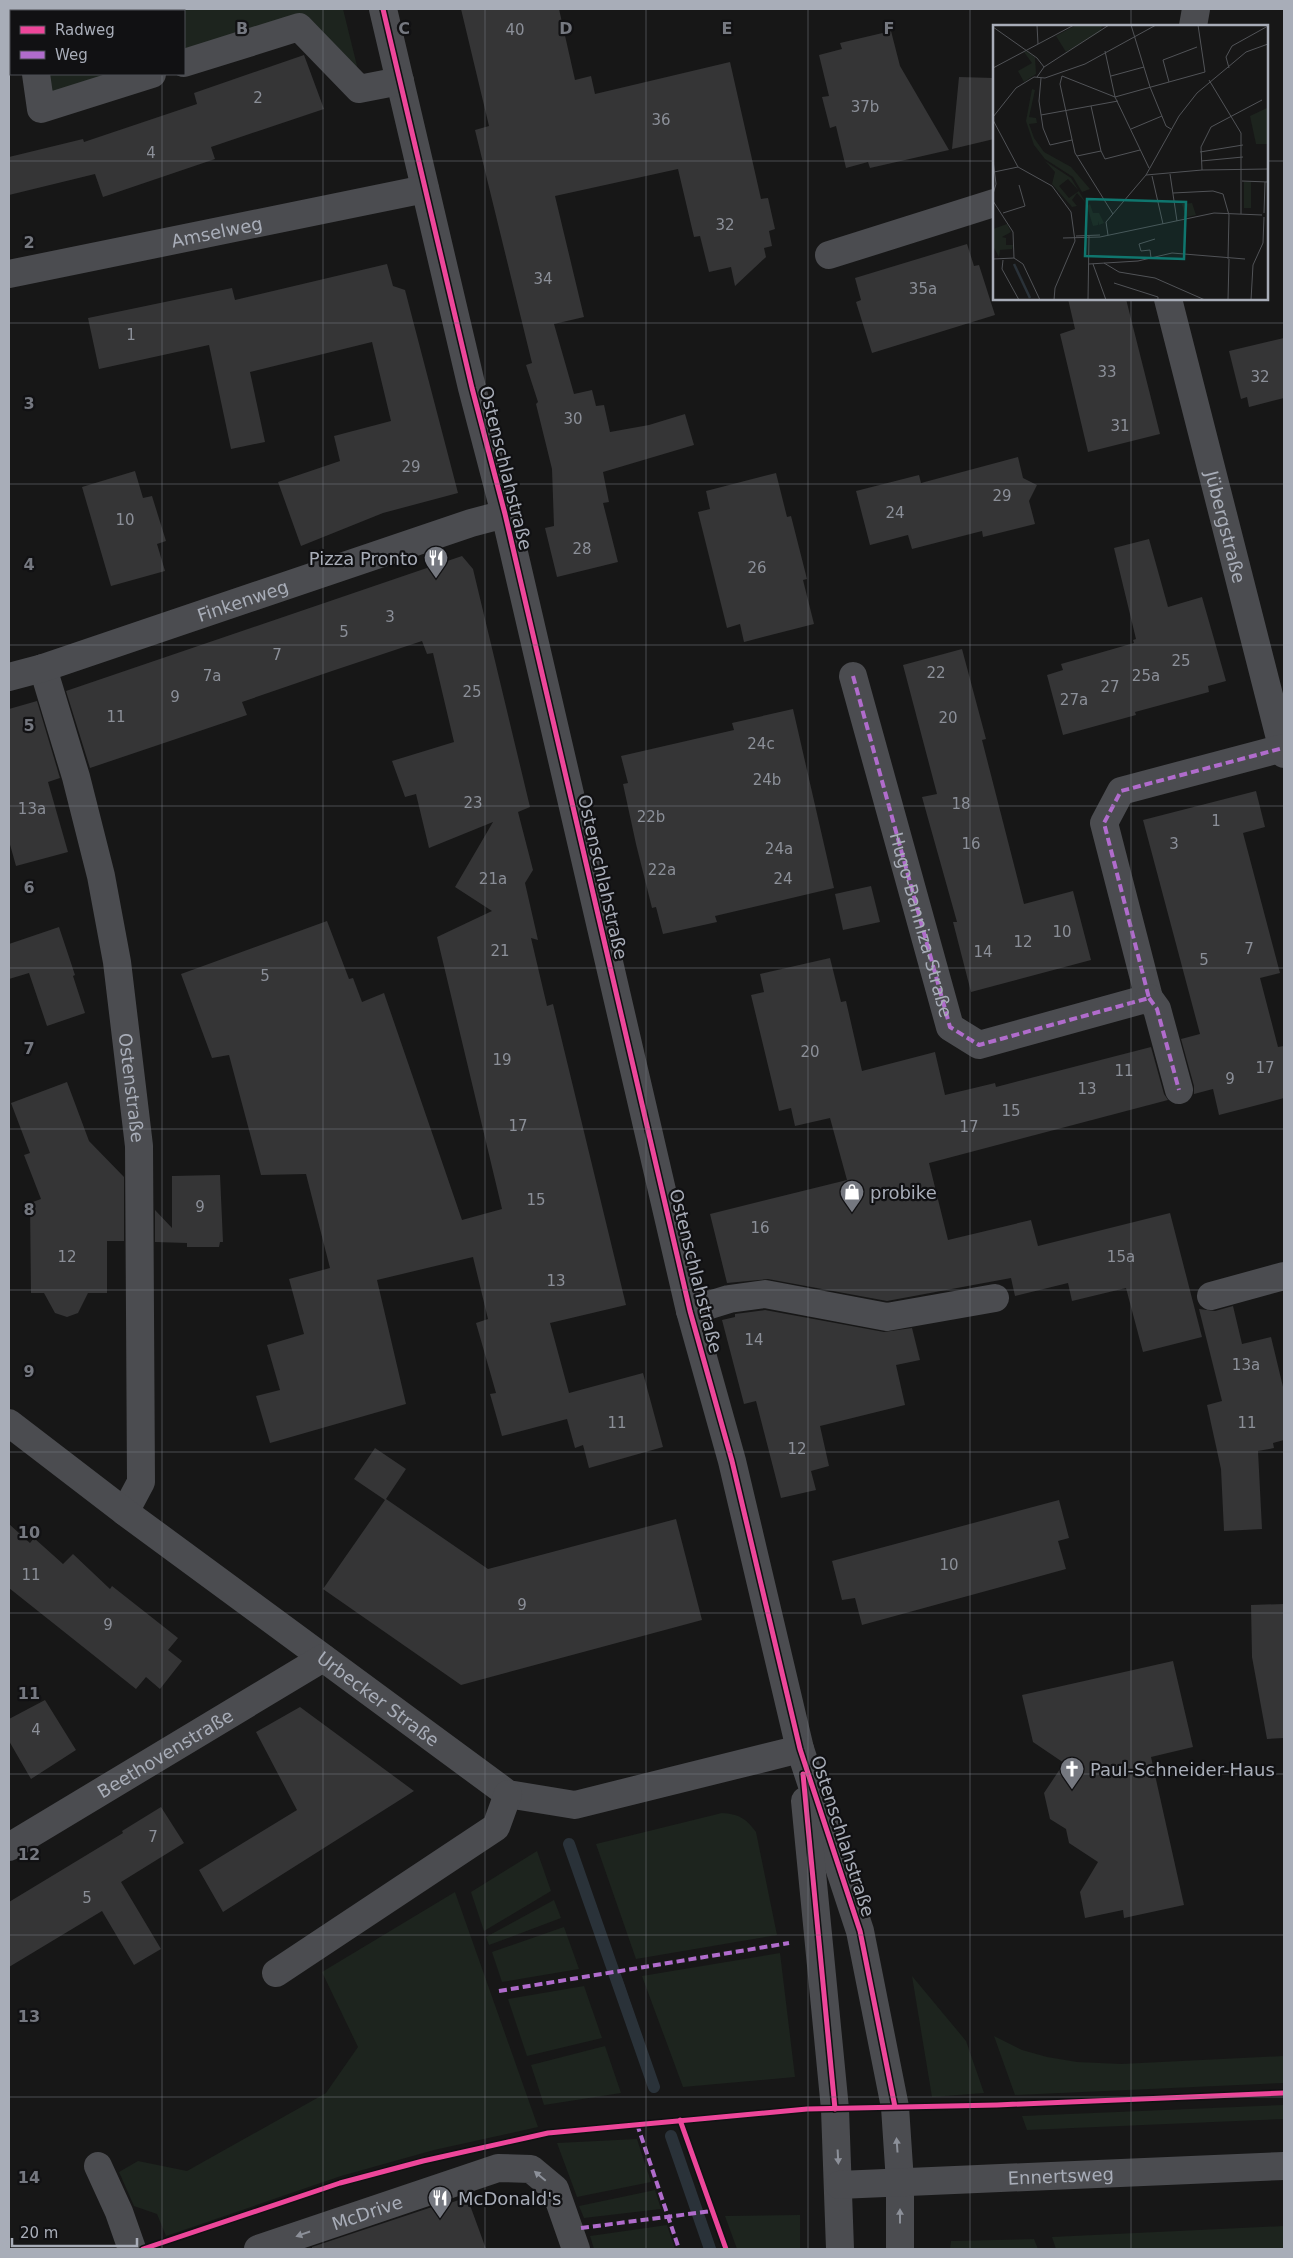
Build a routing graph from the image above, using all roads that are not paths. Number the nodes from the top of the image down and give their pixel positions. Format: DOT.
graph roads {
  1 [pos="383,9"];
  2 [pos="1196,9"];
  3 [pos="1194,25"];
  4 [pos="185,64"];
  5 [pos="36,75"];
  6 [pos="149,75"];
  7 [pos="400,81"];
  8 [pos="425,189"];
  9 [pos="993,203"];
  10 [pos="829,255"];
  11 [pos="9,274"];
  12 [pos="1168,300"];
  13 [pos="505,514"];
  14 [pos="43,668"];
  15 [pos="9,676"];
  16 [pos="853,676"];
  17 [pos="1284,751"];
  18 [pos="1149,998"];
  19 [pos="1179,1090"];
  20 [pos="1284,1276"];
  21 [pos="1211,1296"];
  22 [pos="995,1298"];
  23 [pos="690,1311"];
  24 [pos="9,1423"];
  25 [pos="125,1512"];
  26 [pos="323,1658"];
  27 [pos="800,1749"];
  28 [pos="508,1794"];
  29 [pos="9,1847"];
  30 [pos="276,1973"];
  31 [pos="98,2166"];
  32 [pos="1284,2166"];
  33 [pos="900,2182"];
  34 [pos="839,2185"];
  35 [pos="132,2249"];
  36 [pos="258,2249"];
  37 [pos="576,2249"];
  38 [pos="840,2249"];
  39 [pos="900,2249"];
  1 -- 7 [label="street, Ostenschlahstraße"];
  2 -- 3 [label="street"];
  4 -- 7 [label="street"];
  5 -- 6 [label="street"];
  7 -- 8 [label="street, Ostenschlahstraße"];
  8 -- 11 [label="street, Amselweg"];
  8 -- 13 [label="street, Ostenschlahstraße"];
  9 -- 10 [label="street"];
  12 -- 17 [label="street, Jübergstraße"];
  13 -- 14 [label="street, Finkenweg"];
  13 -- 23 [label="street, Ostenschlahstraße"];
  14 -- 15 [label="street, Finkenweg"];
  14 -- 25 [label="street, Ostenstraße"];
  16 -- 18 [label="street, Hugo-Banniza-Straße"];
  17 -- 18 [label="street"];
  18 -- 19 [label="street"];
  20 -- 21 [label="street"];
  22 -- 23 [label="street"];
  23 -- 27 [label="street, Ostenschlahstraße"];
  24 -- 25 [label="street, Urbecker Straße"];
  25 -- 26 [label="street, Urbecker Straße"];
  26 -- 28 [label="street, Urbecker Straße"];
  26 -- 29 [label="street, Beethovenstraße"];
  27 -- 28 [label="street, Urbecker Straße"];
  33 -- 27 [label="street, Ostenschlahstraße, one-way"];
  27 -- 34 [label="street, Ostenschlahstraße, one-way"];
  28 -- 30 [label="street"];
  31 -- 35 [label="street"];
  32 -- 33 [label="street, Ennertsweg"];
  33 -- 34 [label="street, Ennertsweg"];
  39 -- 33 [label="street, Ostenschlahstraße, one-way"];
  34 -- 38 [label="street, Ostenschlahstraße"];
  37 -- 36 [label="street, McDrive, one-way"];
}
